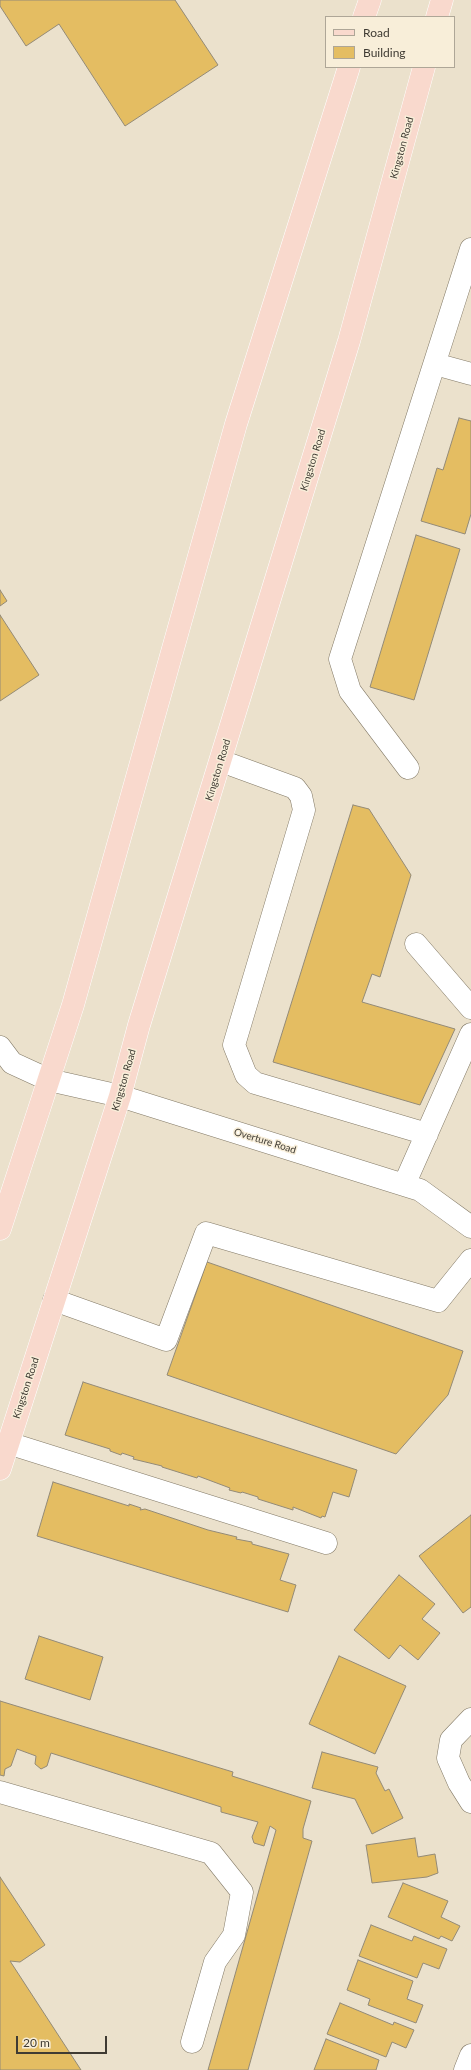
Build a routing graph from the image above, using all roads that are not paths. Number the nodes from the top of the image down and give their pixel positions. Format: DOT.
graph roads {
  1 [pos="370,0"];
  2 [pos="442,0"];
  3 [pos="364,16"];
  4 [pos="437,16"];
  5 [pos="348,68"];
  6 [pos="424,68"];
  7 [pos="471,249"];
  8 [pos="434,364"];
  9 [pos="471,374"];
  10 [pos="221,762"];
  11 [pos="408,768"];
  12 [pos="416,944"];
  13 [pos="471,1008"];
  14 [pos="471,1034"];
  15 [pos="0,1047"];
  16 [pos="49,1080"];
  17 [pos="120,1096"];
  18 [pos="427,1134"];
  19 [pos="404,1185"];
  20 [pos="471,1227"];
  21 [pos="0,1229"];
  22 [pos="471,1260"];
  23 [pos="54,1300"];
  24 [pos="8,1443"];
  25 [pos="0,1468"];
  26 [pos="326,1543"];
  27 [pos="471,1719"];
  28 [pos="0,1792"];
  29 [pos="471,1802"];
  30 [pos="192,2042"];
  31 [pos="471,2056"];
  32 [pos="465,2070"];
  1 -- 3 [label="main road"];
  2 -- 4 [label="main road"];
  5 -- 16 [label="main road"];
  6 -- 10 [label="main road, Kingston Road"];
  7 -- 8 [label="street"];
  8 -- 9 [label="street"];
  8 -- 11 [label="street"];
  10 -- 17 [label="main road, Kingston Road"];
  10 -- 18 [label="street"];
  12 -- 13 [label="street"];
  14 -- 18 [label="street"];
  15 -- 16 [label="street, Overture Road"];
  16 -- 17 [label="street, Overture Road"];
  16 -- 21 [label="main road"];
  17 -- 19 [label="street, Overture Road"];
  17 -- 23 [label="main road, Kingston Road"];
  18 -- 19 [label="street"];
  19 -- 20 [label="street, Overture Road"];
  22 -- 23 [label="street"];
  23 -- 24 [label="main road, Kingston Road"];
  24 -- 25 [label="main road, Kingston Road"];
  24 -- 26 [label="street"];
  27 -- 29 [label="street"];
  28 -- 30 [label="street"];
  31 -- 32 [label="street"];
}
